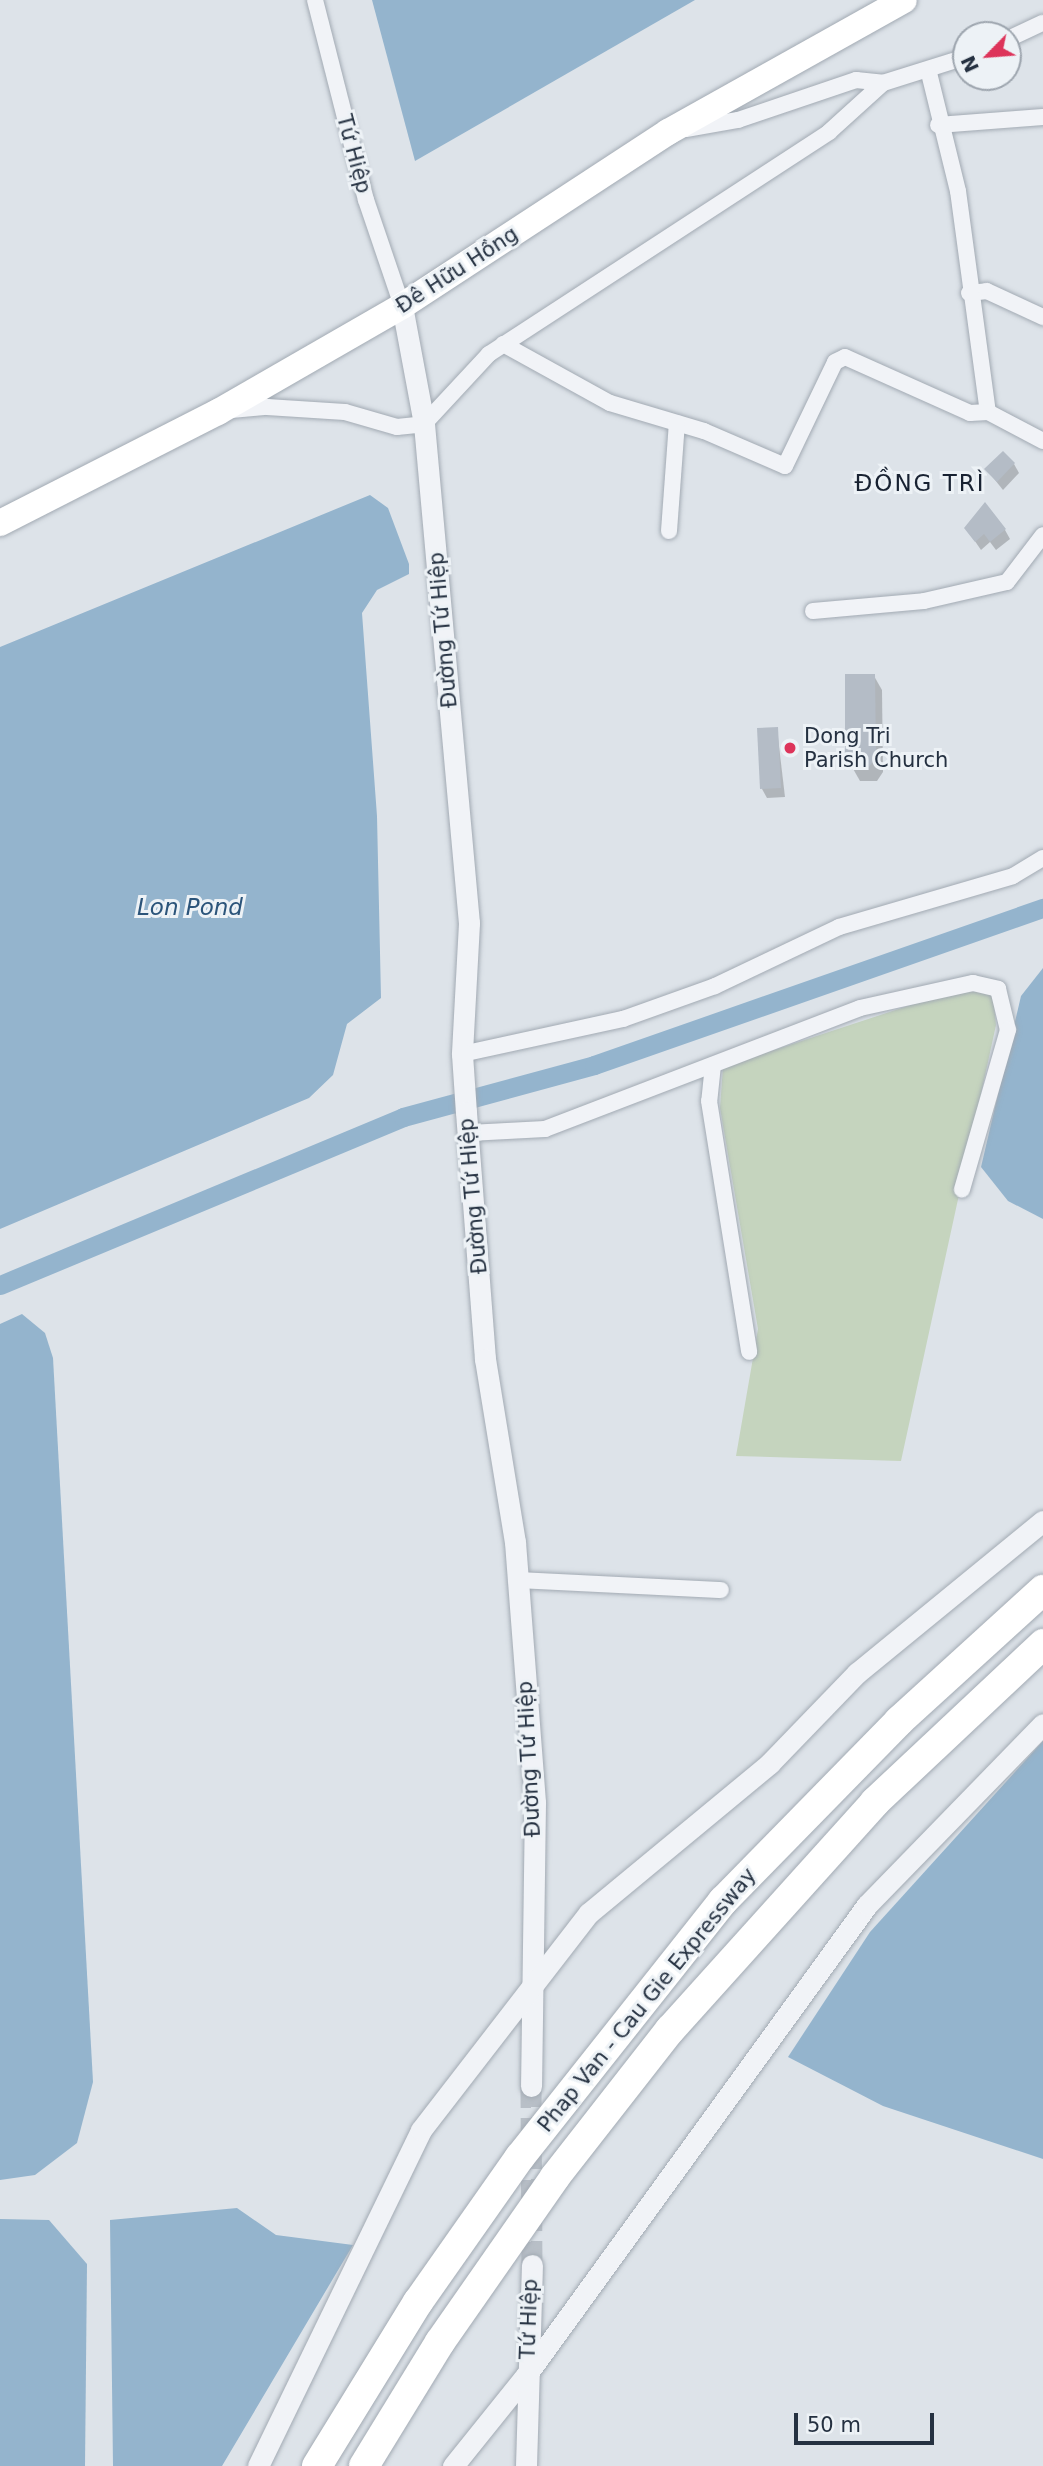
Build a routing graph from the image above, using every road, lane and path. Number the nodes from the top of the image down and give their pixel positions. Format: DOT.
graph roads {
  1 [pos="315,0"];
  2 [pos="904,0"];
  3 [pos="1043,23"];
  4 [pos="1022,33"];
  5 [pos="952,63"];
  6 [pos="929,73"];
  7 [pos="883,83"];
  8 [pos="1043,117"];
  9 [pos="938,125"];
  10 [pos="668,132"];
  11 [pos="969,293"];
  12 [pos="402,306"];
  13 [pos="1043,317"];
  14 [pos="503,344"];
  15 [pos="218,412"];
  16 [pos="988,412"];
  17 [pos="677,423"];
  18 [pos="424,424"];
  19 [pos="1043,441"];
  20 [pos="0,523"];
  21 [pos="669,531"];
  22 [pos="1043,535"];
  23 [pos="813,611"];
  24 [pos="1043,858"];
  25 [pos="463,1060"];
  26 [pos="713,1065"];
  27 [pos="469,1133"];
  28 [pos="962,1189"];
  29 [pos="750,1352"];
  30 [pos="1043,1521"];
  31 [pos="516,1580"];
  32 [pos="721,1590"];
  33 [pos="1043,1590"];
  34 [pos="1043,1644"];
  35 [pos="1043,1724"];
  36 [pos="531,1986"];
  37 [pos="531,2086"];
  38 [pos="532,2265"];
  39 [pos="527,2374"];
  40 [pos="258,2466"];
  41 [pos="317,2466"];
  42 [pos="364,2466"];
  43 [pos="453,2466"];
  44 [pos="526,2466"];
  1 -- 12 [label="street, Tứ Hiệp"];
  2 -- 10 [label="main road, Đê Hữu Hồng"];
  3 -- 4 [label="street"];
  5 -- 6 [label="street"];
  6 -- 7 [label="street"];
  6 -- 9 [label="street"];
  7 -- 10 [label="street"];
  7 -- 14 [label="street"];
  8 -- 9 [label="street"];
  9 -- 11 [label="street"];
  10 -- 12 [label="main road, Đê Hữu Hồng"];
  11 -- 13 [label="street"];
  11 -- 16 [label="street"];
  12 -- 15 [label="main road, Đê Hữu Hồng"];
  12 -- 18 [label="street, Đường Tứ Hiệp"];
  14 -- 17 [label="street"];
  14 -- 18 [label="street"];
  15 -- 18 [label="street"];
  15 -- 20 [label="main road, Đê Hữu Hồng"];
  16 -- 17 [label="street"];
  16 -- 19 [label="street"];
  17 -- 21 [label="street"];
  18 -- 25 [label="street, Đường Tứ Hiệp"];
  22 -- 23 [label="street"];
  24 -- 25 [label="street"];
  25 -- 27 [label="street, Đường Tứ Hiệp"];
  26 -- 27 [label="street"];
  26 -- 28 [label="street"];
  26 -- 29 [label="street"];
  27 -- 31 [label="street, Đường Tứ Hiệp"];
  30 -- 36 [label="street"];
  31 -- 32 [label="street"];
  31 -- 36 [label="street, Đường Tứ Hiệp"];
  33 -- 41 [label="highway, Phap Van - Cau Gie Expressway"];
  34 -- 42 [label="highway, Phap Van - Cau Gie Expressway"];
  35 -- 39 [label="street"];
  36 -- 37 [label="street, Đường Tứ Hiệp"];
  36 -- 40 [label="street"];
  38 -- 39 [label="street, Tứ Hiệp"];
  39 -- 43 [label="street"];
  39 -- 44 [label="street"];
}
